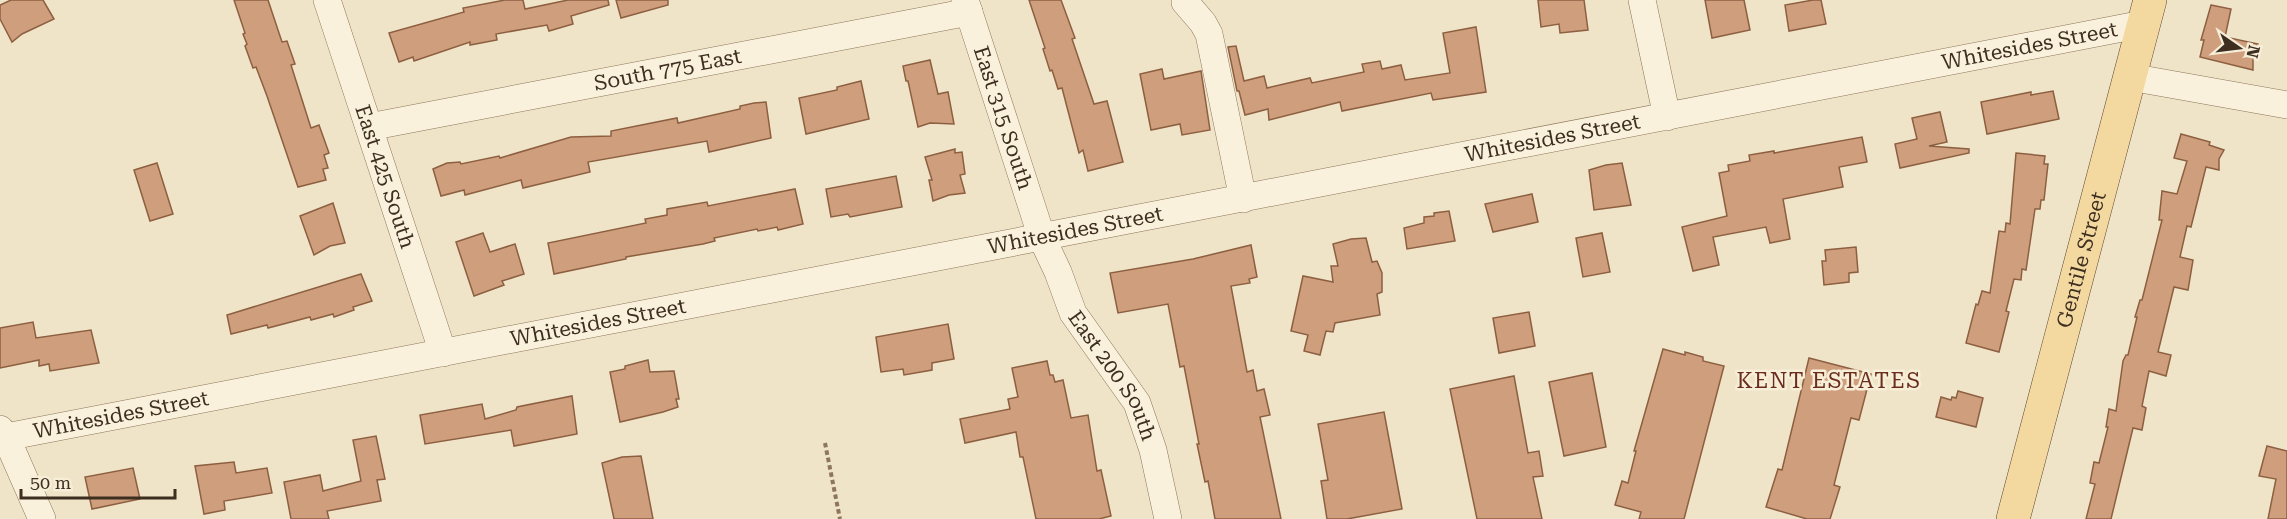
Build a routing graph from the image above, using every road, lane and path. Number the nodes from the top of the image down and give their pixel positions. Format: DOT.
graph roads {
  1 [pos="327,0"];
  2 [pos="1642,0"];
  3 [pos="1185,2"];
  4 [pos="967,6"];
  5 [pos="2146,12"];
  6 [pos="2130,77"];
  7 [pos="2287,105"];
  8 [pos="1667,117"];
  9 [pos="369,127"];
  10 [pos="1243,199"];
  11 [pos="1042,238"];
  12 [pos="443,353"];
  13 [pos="3,433"];
  14 [pos="825,443"];
  15 [pos="42,519"];
  16 [pos="840,519"];
  17 [pos="1168,519"];
  18 [pos="2013,519"];
  1 -- 9 [label="street, East 425 South"];
  2 -- 8 [label="street"];
  3 -- 10 [label="street"];
  4 -- 9 [label="street, South 775 East"];
  4 -- 11 [label="street, East 315 South"];
  5 -- 6 [label="main road, Gentile Street"];
  5 -- 8 [label="street, Whitesides Street"];
  6 -- 7 [label="street"];
  6 -- 18 [label="main road, Gentile Street"];
  8 -- 10 [label="street, Whitesides Street"];
  9 -- 12 [label="street, East 425 South"];
  10 -- 11 [label="street, Whitesides Street"];
  11 -- 12 [label="street, Whitesides Street"];
  11 -- 17 [label="street, East 200 South"];
  12 -- 13 [label="street, Whitesides Street"];
  13 -- 15 [label="street"];
  14 -- 16 [label="path"];
}
